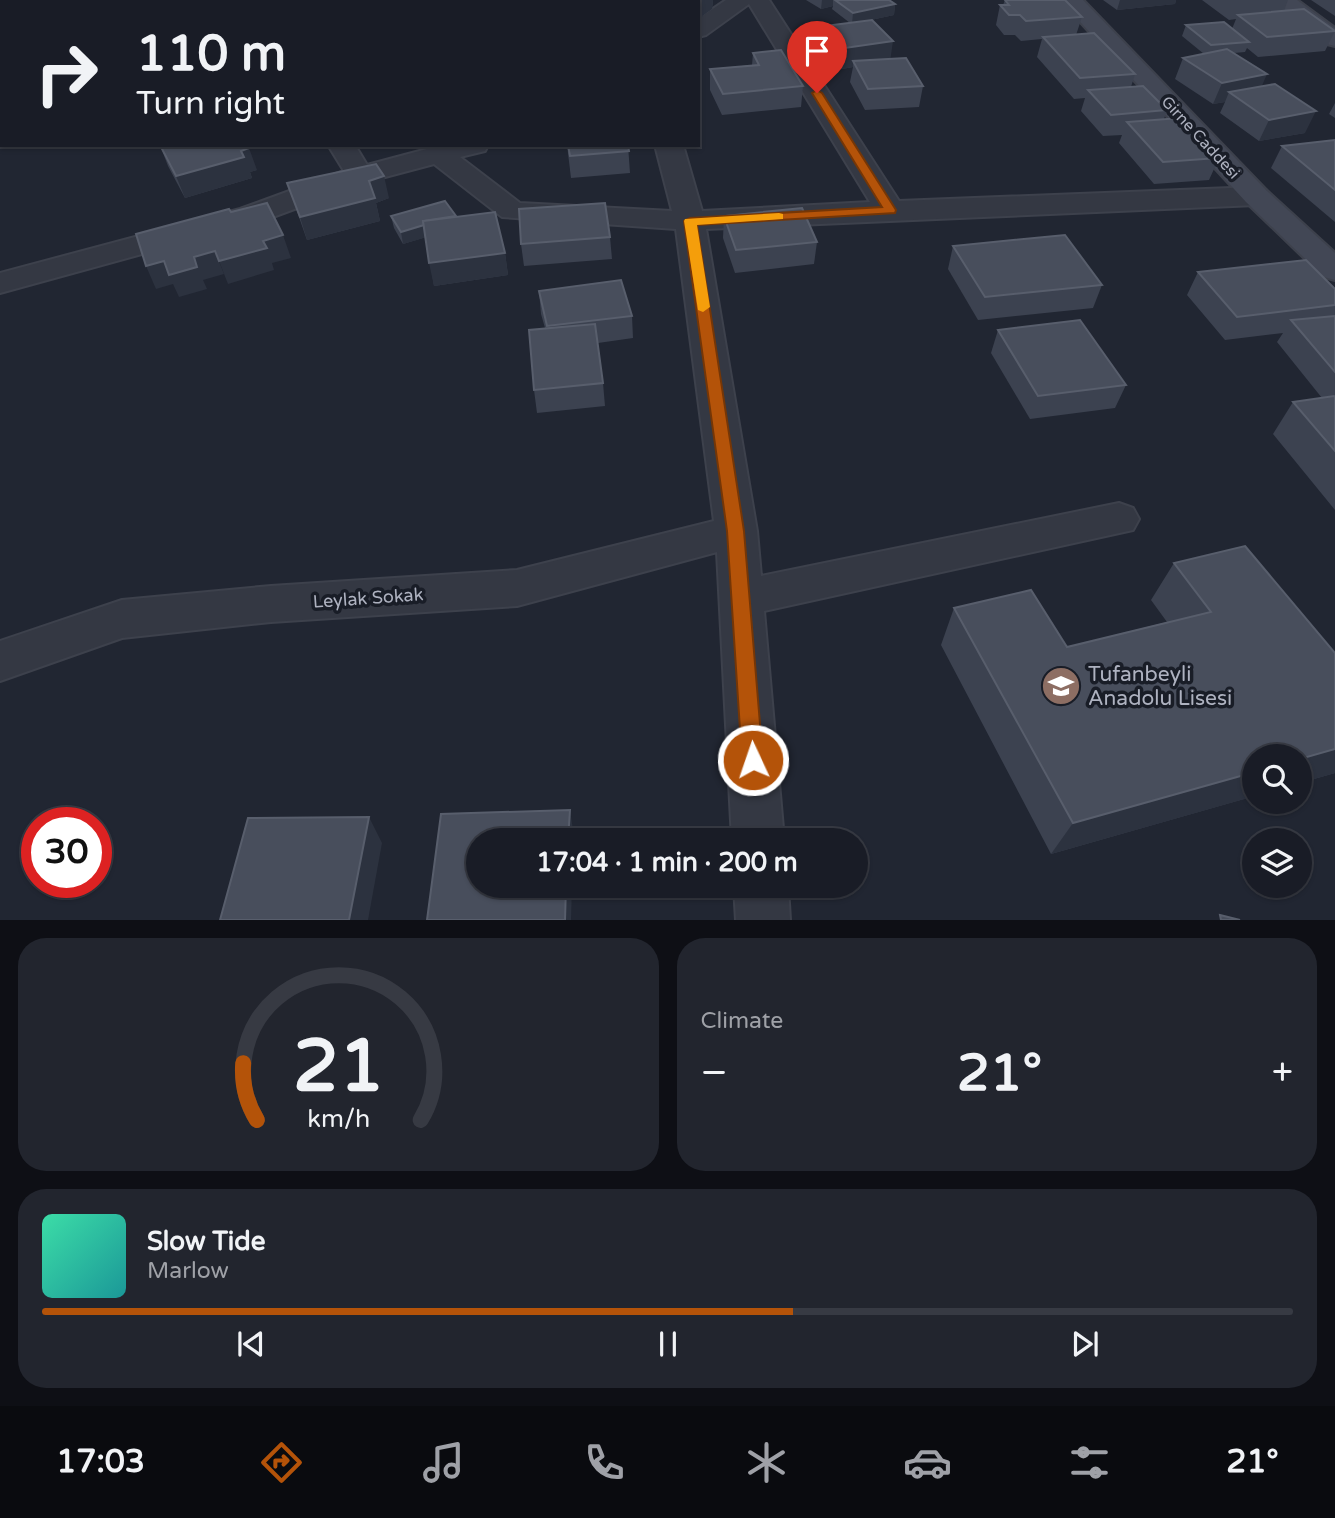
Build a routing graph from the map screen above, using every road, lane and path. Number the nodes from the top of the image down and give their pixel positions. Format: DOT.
graph roads {
  1 [pos="741,0"];
  2 [pos="758,0"];
  3 [pos="1071,0"];
  4 [pos="1283,0"];
  5 [pos="700,29"];
  6 [pos="1335,39"];
  7 [pos="342,147"];
  8 [pos="468,147"];
  9 [pos="670,147"];
  10 [pos="439,155"];
  11 [pos="360,175"];
  12 [pos="1255,196"];
  13 [pos="890,210"];
  14 [pos="690,221"];
  15 [pos="1335,270"];
  16 [pos="0,282"];
  17 [pos="1119,519"];
  18 [pos="736,531"];
  19 [pos="743,598"];
  20 [pos="0,661"];
  21 [pos="757,828"];
  22 [pos="762,898"];
  23 [pos="763,919"];
  1 -- 5 [label="street"];
  2 -- 13 [label="street"];
  3 -- 12 [label="street, Girne Caddesi"];
  4 -- 6 [label="street"];
  7 -- 11 [label="street"];
  8 -- 10 [label="street"];
  9 -- 14 [label="street"];
  10 -- 11 [label="street"];
  10 -- 14 [label="street"];
  11 -- 16 [label="street"];
  12 -- 13 [label="street"];
  12 -- 15 [label="street, Girne Caddesi"];
  13 -- 14 [label="street"];
  14 -- 18 [label="street"];
  17 -- 19 [label="street"];
  18 -- 19 [label="street"];
  18 -- 20 [label="street, Leylak Sokak"];
  19 -- 21 [label="street"];
  22 -- 23 [label="street"];
}
